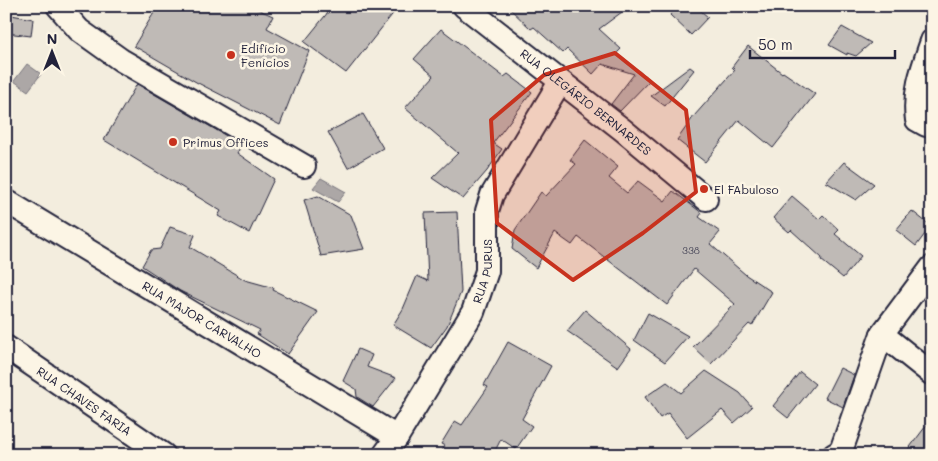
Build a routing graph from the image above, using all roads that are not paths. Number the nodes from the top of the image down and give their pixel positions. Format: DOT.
graph roads {
  1 [pos="58,6"];
  2 [pos="464,6"];
  3 [pos="932,40"];
  4 [pos="560,82"];
  5 [pos="932,126"];
  6 [pos="304,166"];
  7 [pos="706,199"];
  8 [pos="6,201"];
  9 [pos="932,267"];
  10 [pos="882,334"];
  11 [pos="6,347"];
  12 [pos="932,374"];
  13 [pos="390,446"];
  14 [pos="838,453"];
  15 [pos="164,455"];
  1 -- 6 [label="street"];
  2 -- 4 [label="street, RUA OLEGÁRIO BERNARDES"];
  3 -- 5 [label="street"];
  4 -- 7 [label="street, RUA OLEGÁRIO BERNARDES"];
  4 -- 13 [label="street, RUA PURUS"];
  8 -- 13 [label="street, RUA MAJOR CARVALHO"];
  9 -- 10 [label="street"];
  10 -- 12 [label="street"];
  10 -- 14 [label="street"];
  11 -- 15 [label="street, RUA CHAVES FARIA"];
}
